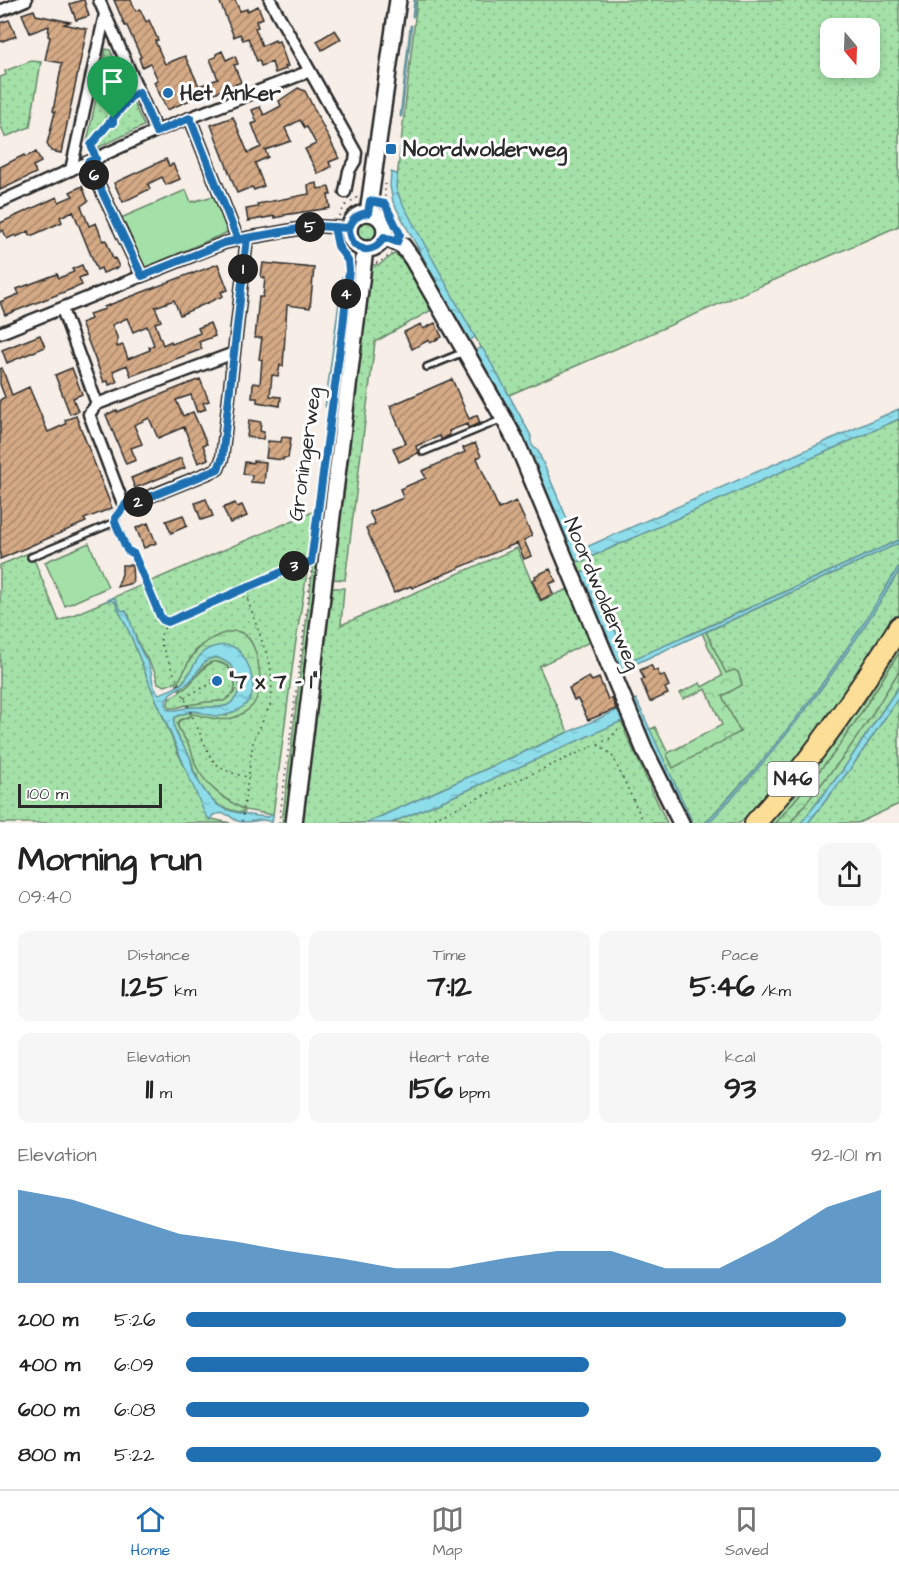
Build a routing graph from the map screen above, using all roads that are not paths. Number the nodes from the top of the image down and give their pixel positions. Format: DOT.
graph roads {
  1 [pos="26,0"];
  2 [pos="99,0"];
  3 [pos="270,0"];
  4 [pos="398,0"];
  5 [pos="0,11"];
  6 [pos="105,14"];
  7 [pos="310,71"];
  8 [pos="190,118"];
  9 [pos="156,132"];
  10 [pos="92,160"];
  11 [pos="71,170"];
  12 [pos="345,192"];
  13 [pos="0,202"];
  14 [pos="365,204"];
  15 [pos="342,228"];
  16 [pos="243,239"];
  17 [pos="391,240"];
  18 [pos="365,249"];
  19 [pos="142,276"];
  20 [pos="62,309"];
  21 [pos="0,333"];
  22 [pos="466,351"];
  23 [pos="234,353"];
  24 [pos="427,367"];
  25 [pos="97,404"];
  26 [pos="504,418"];
  27 [pos="423,452"];
  28 [pos="126,504"];
  29 [pos="115,522"];
  30 [pos="127,550"];
  31 [pos="31,557"];
  32 [pos="899,627"];
  33 [pos="294,823"];
  34 [pos="681,823"];
  35 [pos="755,823"];
  1 -- 5 [label="street"];
  2 -- 6 [label="street"];
  3 -- 7 [label="street"];
  4 -- 14 [label="main road"];
  6 -- 9 [label="street"];
  6 -- 11 [label="street"];
  7 -- 8 [label="street"];
  7 -- 12 [label="street"];
  8 -- 9 [label="street"];
  8 -- 16 [label="street"];
  9 -- 10 [label="street"];
  10 -- 11 [label="street"];
  10 -- 19 [label="street"];
  11 -- 13 [label="street"];
  14 -- 15 [label="main road"];
  14 -- 17 [label="main road, Noordwolderweg"];
  15 -- 16 [label="street"];
  15 -- 18 [label="main road"];
  16 -- 19 [label="street"];
  16 -- 23 [label="street"];
  17 -- 18 [label="main road"];
  17 -- 22 [label="main road, Noordwolderweg"];
  18 -- 33 [label="main road, Groningerweg"];
  19 -- 20 [label="street"];
  20 -- 21 [label="street"];
  20 -- 25 [label="street"];
  22 -- 24 [label="lane"];
  22 -- 26 [label="main road, Noordwolderweg"];
  23 -- 25 [label="street"];
  23 -- 28 [label="street"];
  25 -- 28 [label="street"];
  26 -- 27 [label="lane"];
  26 -- 34 [label="main road, Noordwolderweg"];
  28 -- 29 [label="lane"];
  29 -- 30 [label="lane"];
  29 -- 31 [label="lane"];
  32 -- 35 [label="highway, N46"];
}
